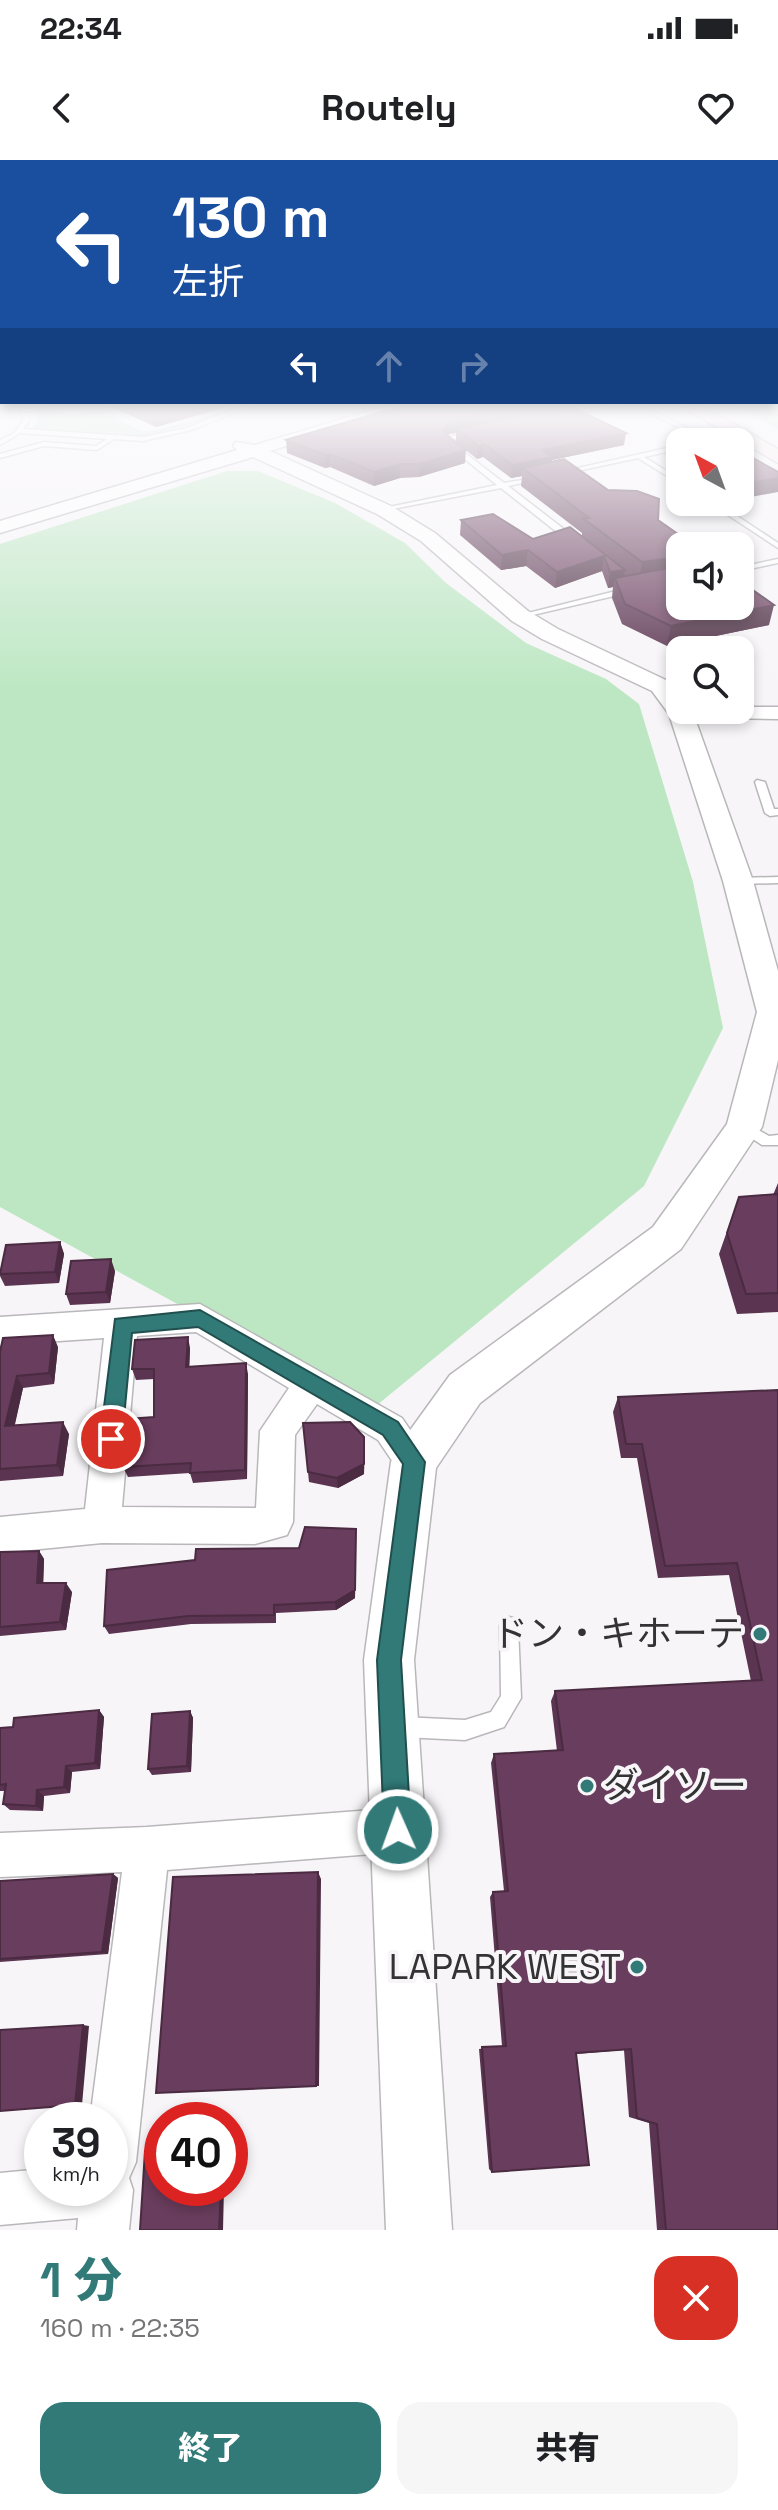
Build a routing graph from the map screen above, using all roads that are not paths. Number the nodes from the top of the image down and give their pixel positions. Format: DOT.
graph roads {
  1 [pos="61,501"];
  2 [pos="83,501"];
  3 [pos="363,501"];
  4 [pos="428,501"];
  5 [pos="522,501"];
  6 [pos="384,510"];
  7 [pos="732,516"];
  8 [pos="0,518"];
  9 [pos="0,527"];
  10 [pos="778,546"];
  11 [pos="587,551"];
  12 [pos="778,561"];
  13 [pos="754,566"];
  14 [pos="624,579"];
  15 [pos="520,616"];
  16 [pos="666,694"];
  17 [pos="754,713"];
  18 [pos="778,713"];
  19 [pos="685,724"];
  20 [pos="760,782"];
  21 [pos="778,812"];
  22 [pos="778,880"];
  23 [pos="738,881"];
  24 [pos="761,1134"];
  25 [pos="122,1325"];
  26 [pos="0,1331"];
  27 [pos="312,1383"];
  28 [pos="414,1462"];
  29 [pos="102,1525"];
  30 [pos="0,1535"];
  31 [pos="509,1626"];
  32 [pos="395,1727"];
  33 [pos="398,1830"];
  34 [pos="147,1849"];
  35 [pos="0,1855"];
  36 [pos="117,2102"];
  37 [pos="24,2197"];
  38 [pos="0,2199"];
  39 [pos="419,2230"];
  1 -- 8 [label="street"];
  2 -- 9 [label="street"];
  3 -- 6 [label="street"];
  4 -- 6 [label="lane"];
  5 -- 11 [label="lane"];
  6 -- 15 [label="street"];
  7 -- 10 [label="lane"];
  12 -- 13 [label="lane"];
  14 -- 15 [label="lane"];
  15 -- 16 [label="street"];
  17 -- 18 [label="street"];
  19 -- 23 [label="street"];
  20 -- 21 [label="lane"];
  22 -- 23 [label="lane"];
  23 -- 24 [label="street"];
  24 -- 28 [label="street"];
  25 -- 26 [label="street"];
  25 -- 27 [label="street"];
  25 -- 29 [label="street"];
  27 -- 28 [label="street"];
  27 -- 29 [label="street"];
  28 -- 32 [label="street"];
  29 -- 30 [label="street"];
  31 -- 32 [label="lane"];
  32 -- 33 [label="street"];
  33 -- 34 [label="street"];
  33 -- 39 [label="street"];
  34 -- 35 [label="street"];
  34 -- 36 [label="street"];
  37 -- 38 [label="street"];
}
